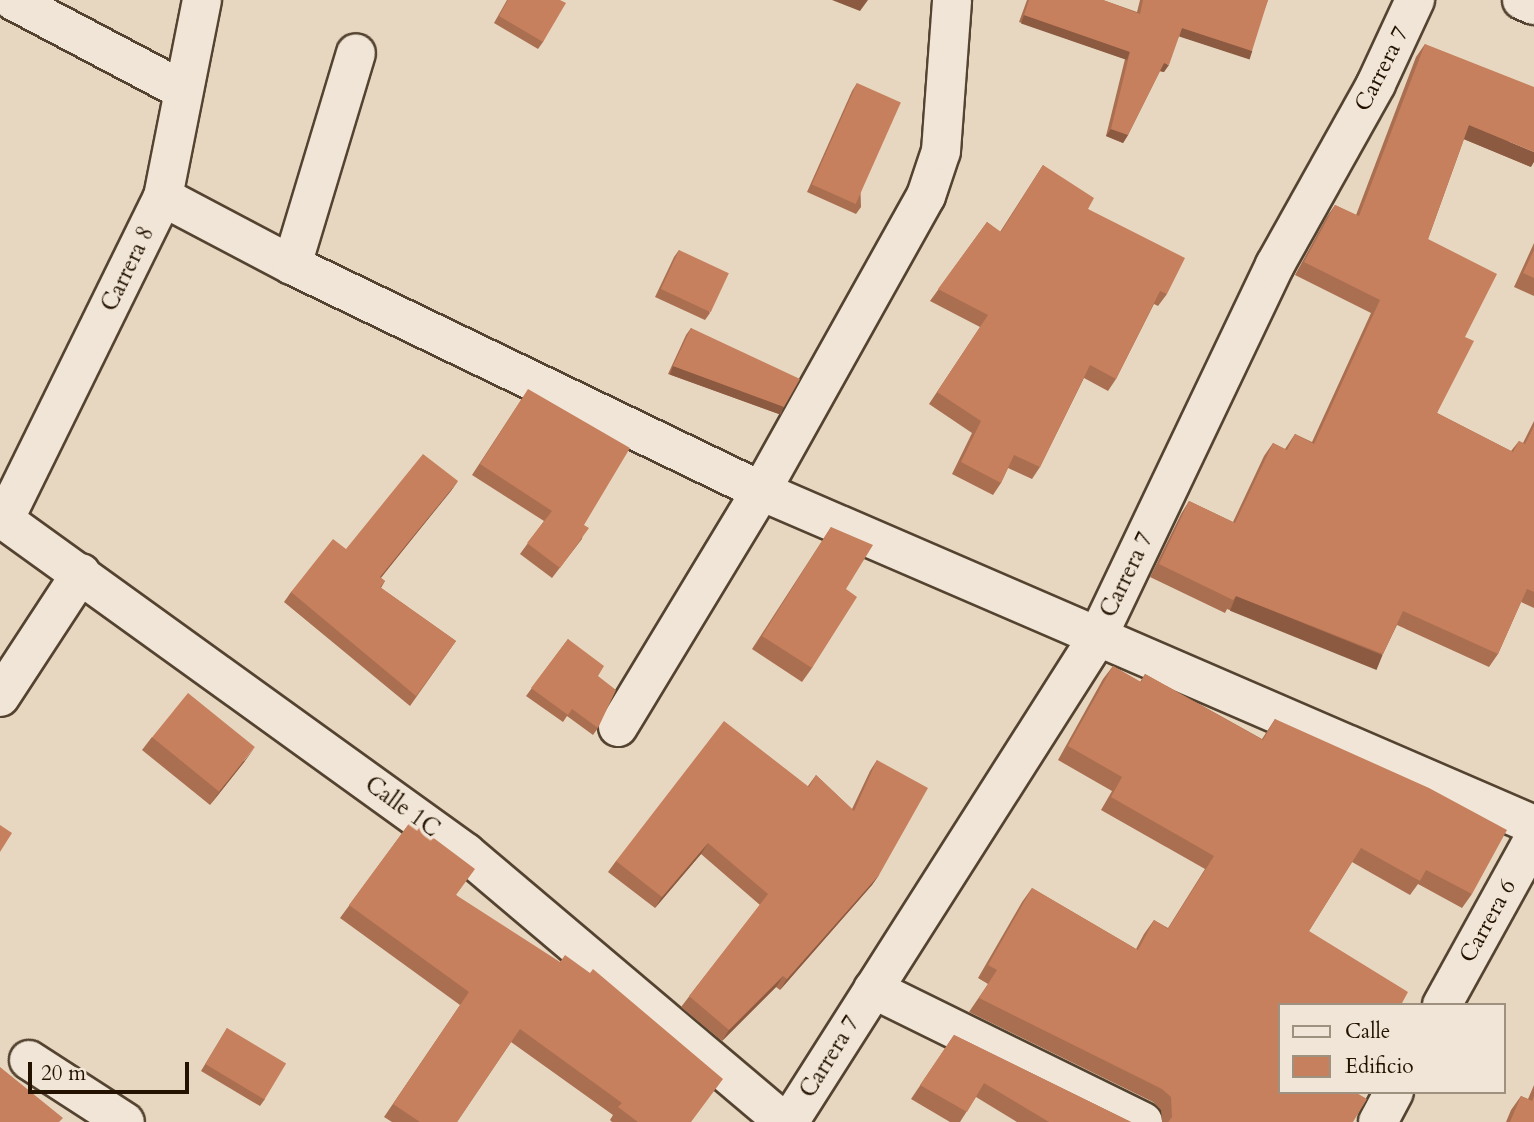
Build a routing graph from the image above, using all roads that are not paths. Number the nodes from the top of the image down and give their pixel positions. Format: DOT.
graph roads {
  1 [pos="12,0"];
  2 [pos="202,0"];
  3 [pos="952,0"];
  4 [pos="1522,0"];
  5 [pos="1534,5"];
  6 [pos="1413,6"];
  7 [pos="356,53"];
  8 [pos="183,90"];
  9 [pos="163,197"];
  10 [pos="292,265"];
  11 [pos="761,491"];
  12 [pos="2,519"];
  13 [pos="81,573"];
  14 [pos="1097,638"];
  15 [pos="0,697"];
  16 [pos="618,727"];
  17 [pos="1534,825"];
  18 [pos="1534,838"];
  19 [pos="873,989"];
  20 [pos="1443,1003"];
  21 [pos="29,1060"];
  22 [pos="1393,1094"];
  23 [pos="125,1122"];
  24 [pos="787,1122"];
  25 [pos="1143,1122"];
  26 [pos="1378,1122"];
  1 -- 8 [label="street"];
  2 -- 8 [label="street, Carrera 8"];
  3 -- 11 [label="street"];
  4 -- 5 [label="street"];
  6 -- 14 [label="street, Carrera 7"];
  7 -- 10 [label="street"];
  8 -- 9 [label="street, Carrera 8"];
  9 -- 10 [label="street"];
  9 -- 12 [label="street, Carrera 8"];
  10 -- 11 [label="street"];
  11 -- 14 [label="street"];
  11 -- 16 [label="street"];
  12 -- 13 [label="street, Calle 1C"];
  13 -- 15 [label="street"];
  13 -- 24 [label="street, Calle 1C"];
  14 -- 17 [label="street"];
  14 -- 19 [label="street, Carrera 7"];
  18 -- 20 [label="street, Carrera 6"];
  19 -- 24 [label="street, Carrera 7"];
  19 -- 25 [label="street"];
  21 -- 23 [label="street"];
  22 -- 26 [label="street"];
}
